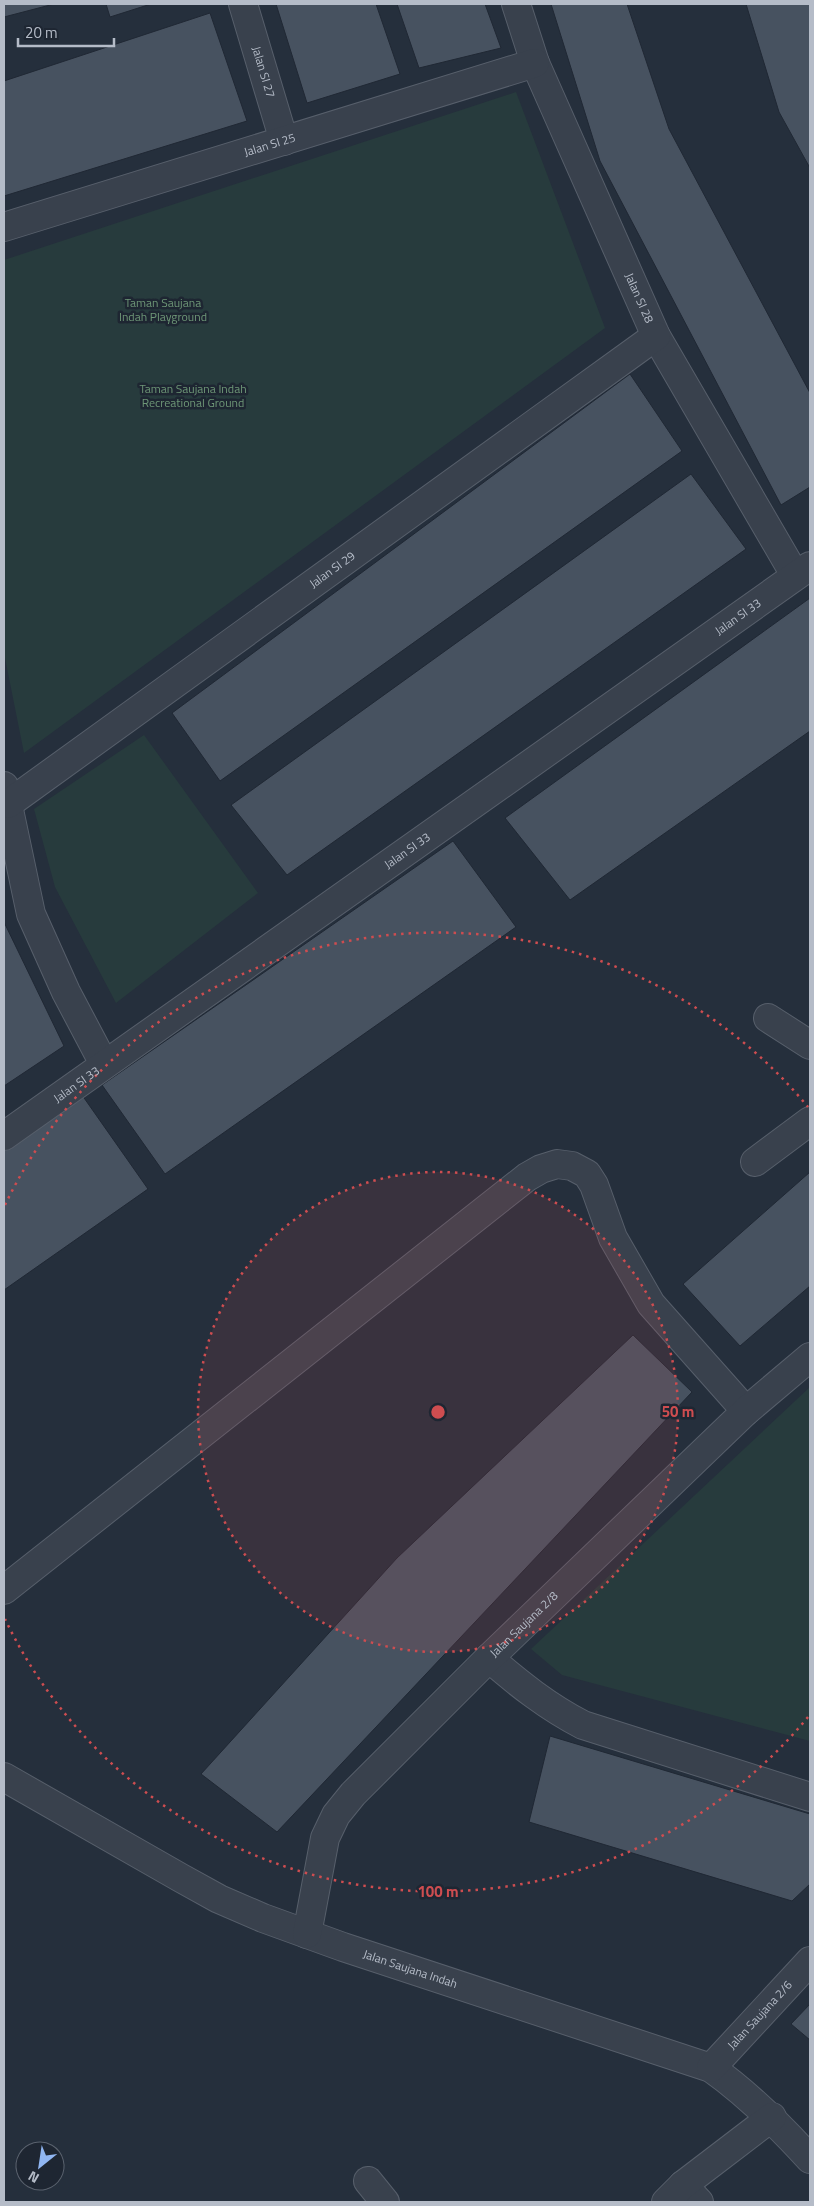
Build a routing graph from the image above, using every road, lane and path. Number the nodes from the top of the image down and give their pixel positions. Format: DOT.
graph roads {
  1 [pos="243,4"];
  2 [pos="516,4"];
  3 [pos="535,63"];
  4 [pos="284,141"];
  5 [pos="4,227"];
  6 [pos="656,336"];
  7 [pos="803,571"];
  8 [pos="6,794"];
  9 [pos="768,1018"];
  10 [pos="810,1045"];
  11 [pos="104,1064"];
  12 [pos="810,1121"];
  13 [pos="4,1136"];
  14 [pos="755,1162"];
  15 [pos="810,1357"];
  16 [pos="746,1411"];
  17 [pos="4,1590"];
  18 [pos="489,1658"];
  19 [pos="4,1776"];
  20 [pos="810,1797"];
  21 [pos="307,1934"];
  22 [pos="810,1960"];
  23 [pos="710,2068"];
  24 [pos="772,2117"];
  25 [pos="810,2159"];
  26 [pos="368,2181"];
  27 [pos="683,2197"];
  28 [pos="385,2202"];
  1 -- 4 [label="street, Jalan SI 27"];
  2 -- 3 [label="street, Jalan SI 28"];
  3 -- 4 [label="street, Jalan SI 25"];
  3 -- 6 [label="street, Jalan SI 28"];
  4 -- 5 [label="street, Jalan SI 25"];
  6 -- 7 [label="street, Jalan SI 28"];
  6 -- 8 [label="street, Jalan SI 29"];
  7 -- 11 [label="street, Jalan SI 33"];
  8 -- 11 [label="street"];
  9 -- 10 [label="street"];
  11 -- 13 [label="street, Jalan SI 33"];
  12 -- 14 [label="street"];
  15 -- 16 [label="street, Jalan Saujana 2/8"];
  16 -- 17 [label="street"];
  16 -- 18 [label="street, Jalan Saujana 2/8"];
  18 -- 20 [label="street"];
  18 -- 21 [label="street, Jalan Saujana 2/8"];
  19 -- 21 [label="street, Jalan Saujana Indah"];
  21 -- 23 [label="street, Jalan Saujana Indah"];
  22 -- 23 [label="street, Jalan Saujana 2/6"];
  23 -- 24 [label="street, Jalan Saujana Indah"];
  24 -- 25 [label="street, Jalan Saujana Indah"];
  24 -- 27 [label="street"];
  26 -- 28 [label="street"];
}
